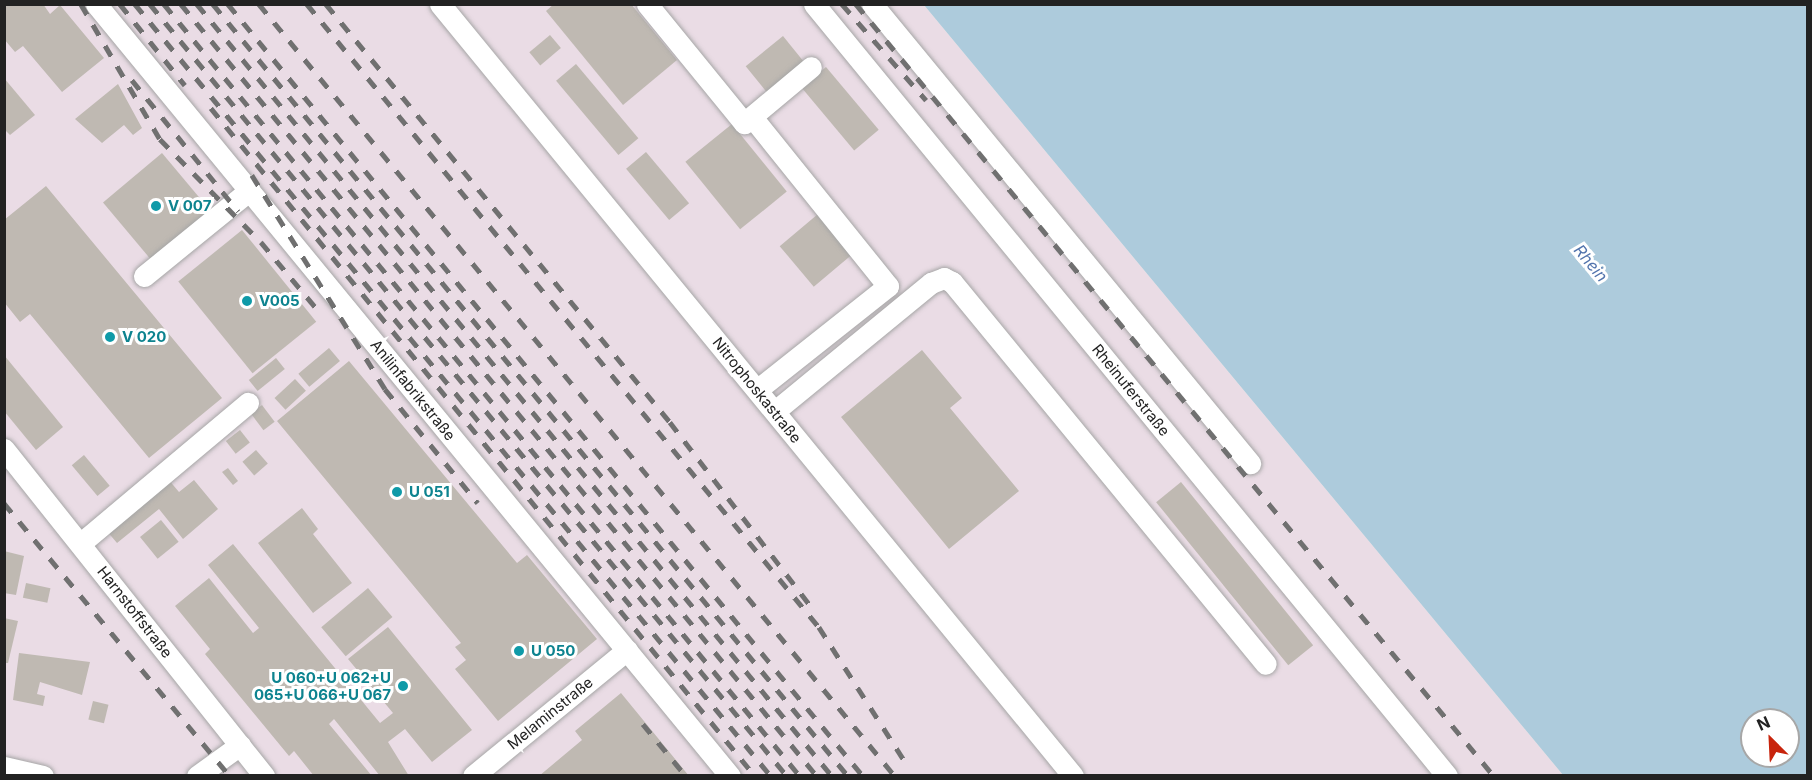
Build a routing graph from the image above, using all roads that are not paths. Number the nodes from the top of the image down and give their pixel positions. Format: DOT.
graph roads {
  1 [pos="96,4"];
  2 [pos="440,4"];
  3 [pos="647,4"];
  4 [pos="814,4"];
  5 [pos="872,4"];
  6 [pos="811,67"];
  7 [pos="752,117"];
  8 [pos="250,190"];
  9 [pos="144,276"];
  10 [pos="888,286"];
  11 [pos="903,304"];
  12 [pos="758,390"];
  13 [pos="248,403"];
  14 [pos="775,411"];
  15 [pos="4,449"];
  16 [pos="1250,463"];
  17 [pos="81,543"];
  18 [pos="627,650"];
  19 [pos="1266,664"];
  20 [pos="240,745"];
  21 [pos="4,767"];
  22 [pos="43,776"];
  23 [pos="197,776"];
  24 [pos="264,776"];
  25 [pos="473,776"];
  26 [pos="730,776"];
  27 [pos="1073,776"];
  28 [pos="1447,776"];
  1 -- 8 [label="street, Anilinfabrikstraße"];
  2 -- 12 [label="street, Nitrophoskastraße"];
  3 -- 7 [label="street"];
  4 -- 28 [label="street, Rheinuferstraße"];
  5 -- 16 [label="street"];
  6 -- 7 [label="street"];
  7 -- 10 [label="street"];
  8 -- 9 [label="street"];
  8 -- 18 [label="street, Anilinfabrikstraße"];
  10 -- 11 [label="street"];
  10 -- 12 [label="street"];
  11 -- 14 [label="street"];
  11 -- 19 [label="street"];
  12 -- 14 [label="street, Nitrophoskastraße"];
  13 -- 17 [label="street"];
  14 -- 27 [label="street, Nitrophoskastraße"];
  15 -- 17 [label="street, Harnstoffstraße"];
  17 -- 20 [label="street, Harnstoffstraße"];
  18 -- 25 [label="street, Melaminstraße"];
  18 -- 26 [label="street, Anilinfabrikstraße"];
  20 -- 23 [label="street"];
  20 -- 24 [label="street, Harnstoffstraße"];
  21 -- 22 [label="street"];
}
